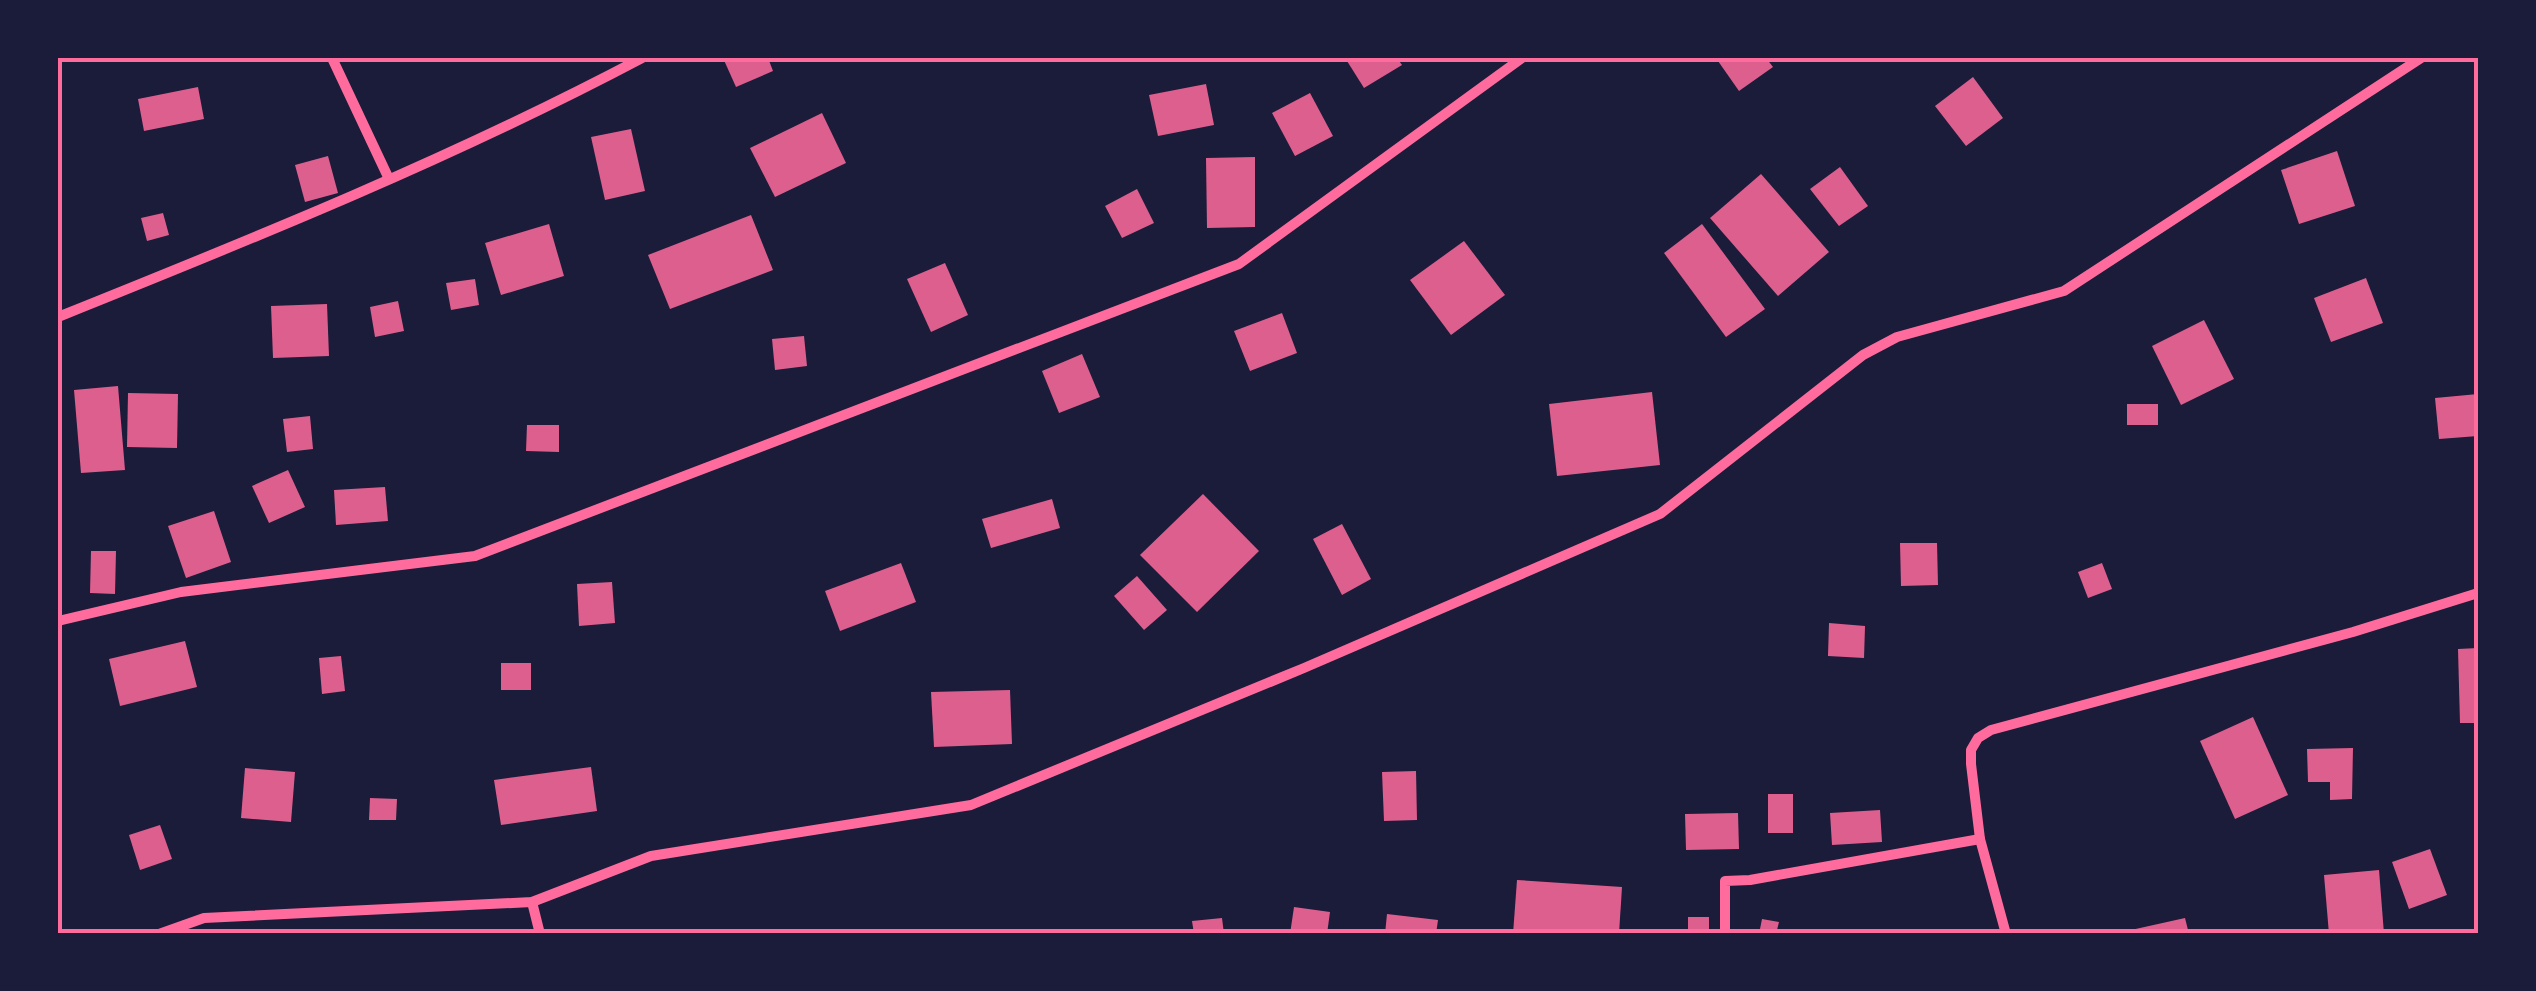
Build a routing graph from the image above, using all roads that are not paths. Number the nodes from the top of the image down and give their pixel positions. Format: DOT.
graph roads {
  1 [pos="332,58"];
  2 [pos="642,58"];
  3 [pos="1522,58"];
  4 [pos="2421,58"];
  5 [pos="389,179"];
  6 [pos="58,316"];
  7 [pos="2478,593"];
  8 [pos="58,621"];
  9 [pos="1980,838"];
  10 [pos="532,902"];
  11 [pos="160,934"];
  12 [pos="540,934"];
  13 [pos="1726,934"];
  14 [pos="2006,934"];
  1 -- 5 [label="street"];
  2 -- 5 [label="street"];
  3 -- 8 [label="street"];
  4 -- 10 [label="street"];
  5 -- 6 [label="street"];
  7 -- 9 [label="street"];
  9 -- 13 [label="street"];
  9 -- 14 [label="street"];
  10 -- 11 [label="street"];
  10 -- 12 [label="street"];
}
